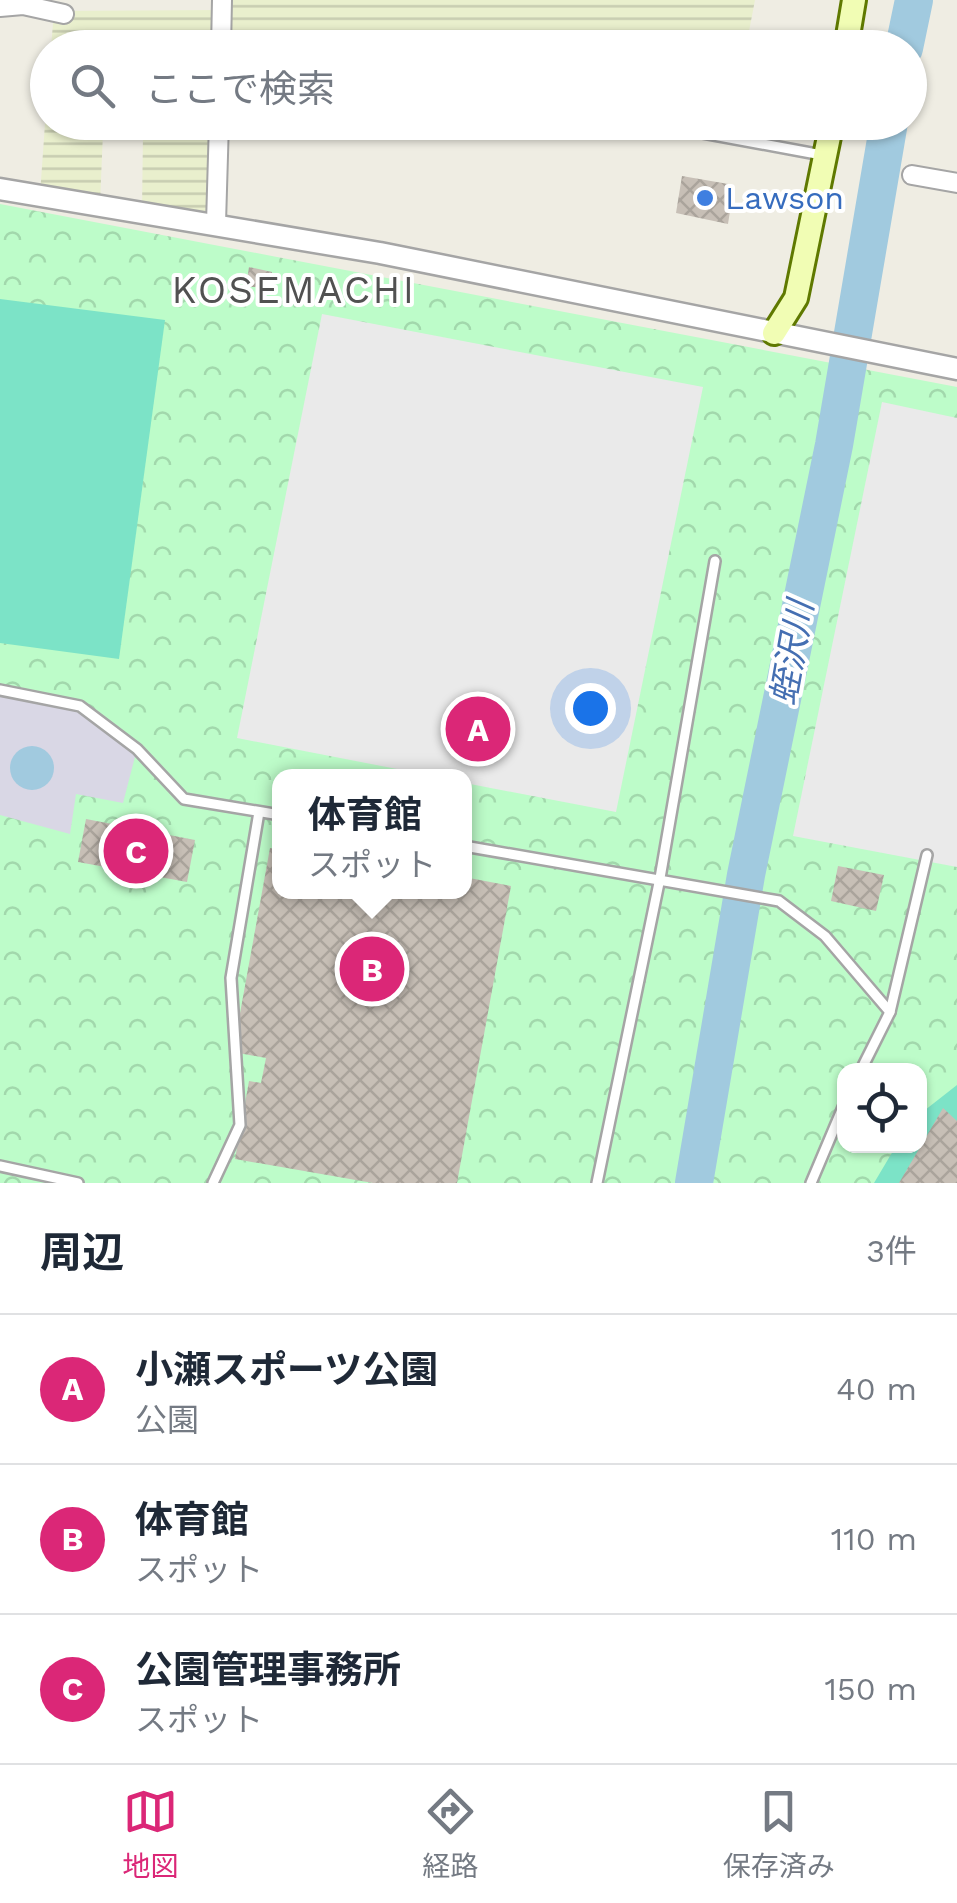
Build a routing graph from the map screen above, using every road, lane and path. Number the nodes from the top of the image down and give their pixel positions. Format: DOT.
graph roads {
  1 [pos="222,0"];
  2 [pos="854,0"];
  3 [pos="23,3"];
  4 [pos="0,6"];
  5 [pos="64,14"];
  6 [pos="224,30"];
  7 [pos="849,30"];
  8 [pos="218,140"];
  9 [pos="739,140"];
  10 [pos="829,140"];
  11 [pos="826,156"];
  12 [pos="912,174"];
  13 [pos="957,183"];
  14 [pos="0,189"];
  15 [pos="216,222"];
  16 [pos="774,333"];
  17 [pos="957,369"];
  18 [pos="715,560"];
  19 [pos="0,690"];
  20 [pos="259,812"];
  21 [pos="272,814"];
  22 [pos="472,847"];
  23 [pos="927,856"];
  24 [pos="660,878"];
  25 [pos="890,1012"];
  26 [pos="864,1063"];
  27 [pos="837,1122"];
  28 [pos="0,1166"];
  29 [pos="78,1183"];
  30 [pos="212,1183"];
  31 [pos="597,1183"];
  32 [pos="812,1183"];
  1 -- 6 [label="street"];
  2 -- 7 [label="main road"];
  3 -- 4 [label="street"];
  3 -- 5 [label="street"];
  8 -- 15 [label="street"];
  9 -- 11 [label="lane"];
  10 -- 11 [label="main road"];
  11 -- 16 [label="main road"];
  12 -- 13 [label="street"];
  14 -- 15 [label="street"];
  15 -- 16 [label="street"];
  16 -- 17 [label="street"];
  18 -- 24 [label="lane"];
  19 -- 20 [label="lane"];
  20 -- 21 [label="lane"];
  20 -- 30 [label="lane"];
  22 -- 24 [label="lane"];
  23 -- 25 [label="lane"];
  24 -- 25 [label="lane"];
  24 -- 31 [label="lane"];
  25 -- 26 [label="lane"];
  27 -- 32 [label="lane"];
  28 -- 29 [label="lane"];
}
